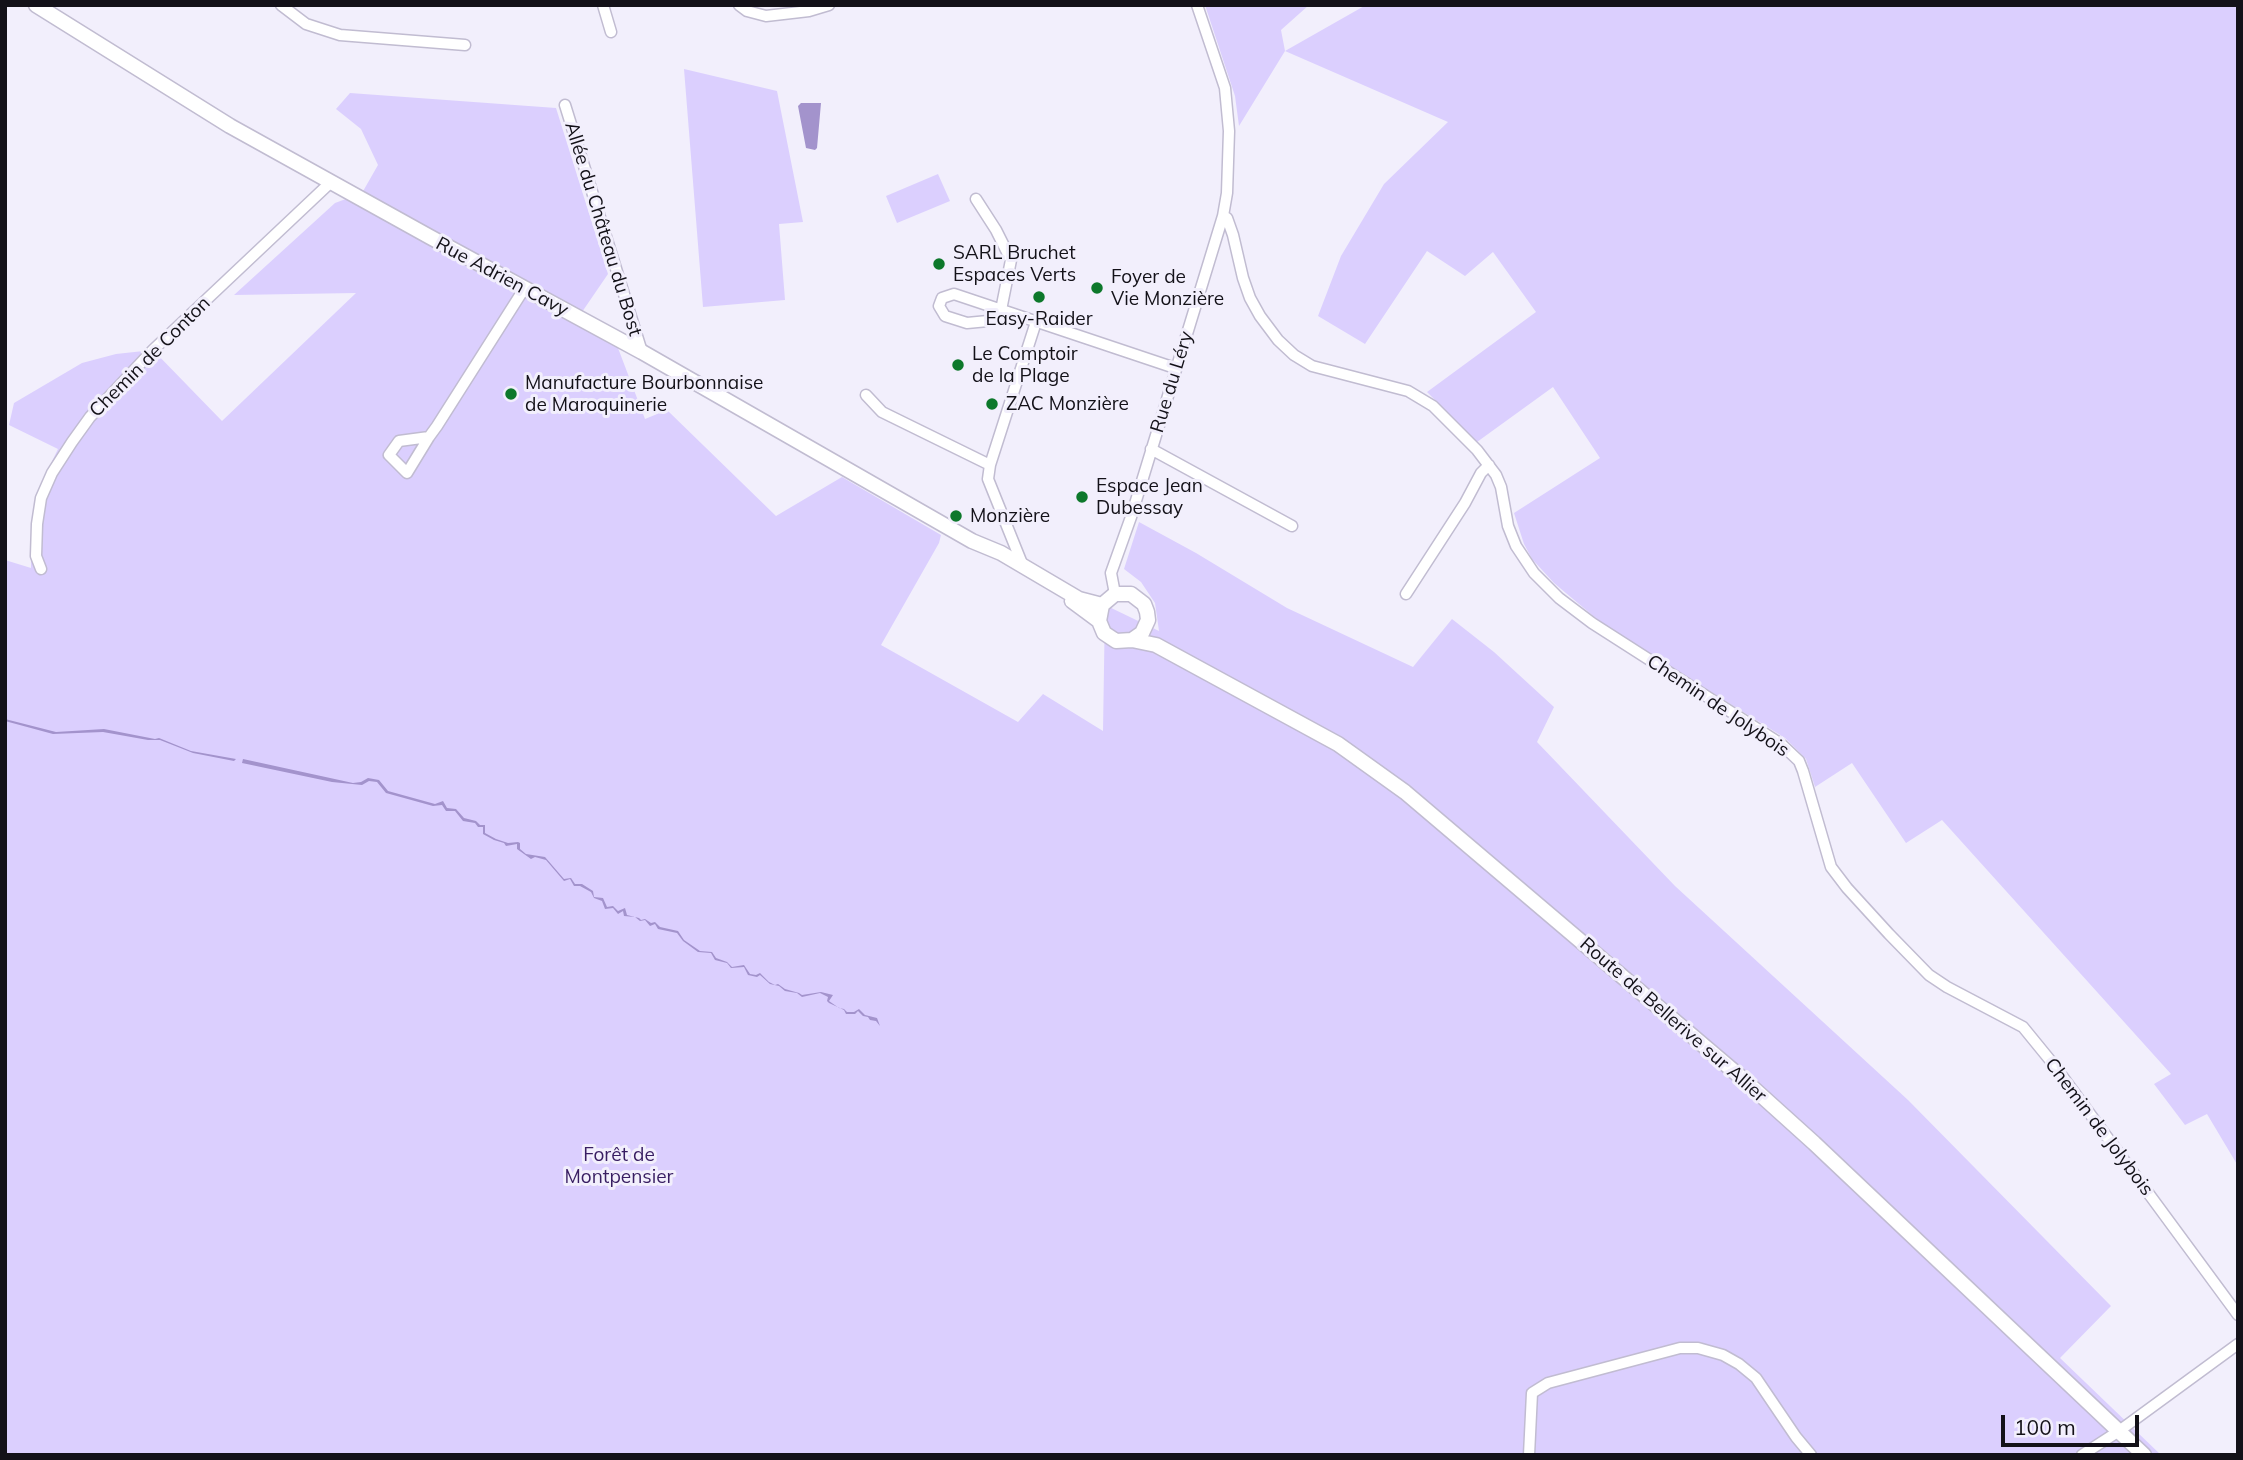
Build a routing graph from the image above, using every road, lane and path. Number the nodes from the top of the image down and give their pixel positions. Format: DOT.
graph roads {
  1 [pos="36,5"];
  2 [pos="281,5"];
  3 [pos="603,5"];
  4 [pos="739,5"];
  5 [pos="829,5"];
  6 [pos="1197,5"];
  7 [pos="611,32"];
  8 [pos="465,45"];
  9 [pos="565,105"];
  10 [pos="331,182"];
  11 [pos="976,199"];
  12 [pos="1223,216"];
  13 [pos="524,289"];
  14 [pos="1001,310"];
  15 [pos="1036,322"];
  16 [pos="642,352"];
  17 [pos="1175,368"];
  18 [pos="866,395"];
  19 [pos="429,438"];
  20 [pos="1151,449"];
  21 [pos="990,465"];
  22 [pos="1489,465"];
  23 [pos="1292,526"];
  24 [pos="1012,540"];
  25 [pos="972,541"];
  26 [pos="1001,553"];
  27 [pos="1023,566"];
  28 [pos="41,569"];
  29 [pos="1115,594"];
  30 [pos="1406,594"];
  31 [pos="1102,605"];
  32 [pos="1099,621"];
  33 [pos="1145,628"];
  34 [pos="1132,640"];
  35 [pos="1156,645"];
  36 [pos="2238,1315"];
  37 [pos="2238,1344"];
  38 [pos="2119,1431"];
  39 [pos="1528,1455"];
  40 [pos="1811,1455"];
  41 [pos="2082,1455"];
  42 [pos="2144,1455"];
  1 -- 10 [label="main road, Rue Adrien Cavy"];
  2 -- 8 [label="street"];
  3 -- 7 [label="street"];
  4 -- 5 [label="street"];
  6 -- 12 [label="street, Rue du Léry"];
  9 -- 16 [label="street, Allée du Château du Bost"];
  10 -- 13 [label="main road, Rue Adrien Cavy"];
  10 -- 28 [label="street, Chemin de Conton"];
  11 -- 14 [label="street"];
  12 -- 17 [label="street, Rue du Léry"];
  12 -- 22 [label="street, Chemin de Jolybois"];
  13 -- 16 [label="main road, Rue Adrien Cavy"];
  13 -- 19 [label="street"];
  14 -- 14 [label="street"];
  14 -- 15 [label="street"];
  15 -- 17 [label="street"];
  15 -- 21 [label="street"];
  16 -- 25 [label="main road, Rue Adrien Cavy"];
  17 -- 20 [label="street, Rue du Léry"];
  18 -- 21 [label="street"];
  20 -- 23 [label="street"];
  20 -- 29 [label="street, Rue du Léry"];
  21 -- 24 [label="street"];
  22 -- 30 [label="street"];
  22 -- 36 [label="street, Chemin de Jolybois"];
  24 -- 26 [label="street"];
  24 -- 27 [label="street"];
  25 -- 26 [label="main road, Rue Adrien Cavy"];
  25 -- 32 [label="main road, Rue Adrien Cavy"];
  26 -- 27 [label="main road, Rue Adrien Cavy"];
  27 -- 31 [label="main road, Rue Adrien Cavy"];
  29 -- 31 [label="main road"];
  29 -- 33 [label="main road"];
  31 -- 32 [label="main road"];
  32 -- 34 [label="main road"];
  33 -- 34 [label="main road"];
  33 -- 35 [label="main road, Route de Bellerive sur Allier"];
  34 -- 35 [label="main road, Route de Bellerive sur Allier"];
  35 -- 38 [label="main road, Route de Bellerive sur Allier"];
  37 -- 38 [label="street"];
  38 -- 41 [label="street"];
  38 -- 42 [label="main road, Route de Bellerive sur Allier"];
  39 -- 40 [label="street"];
}
